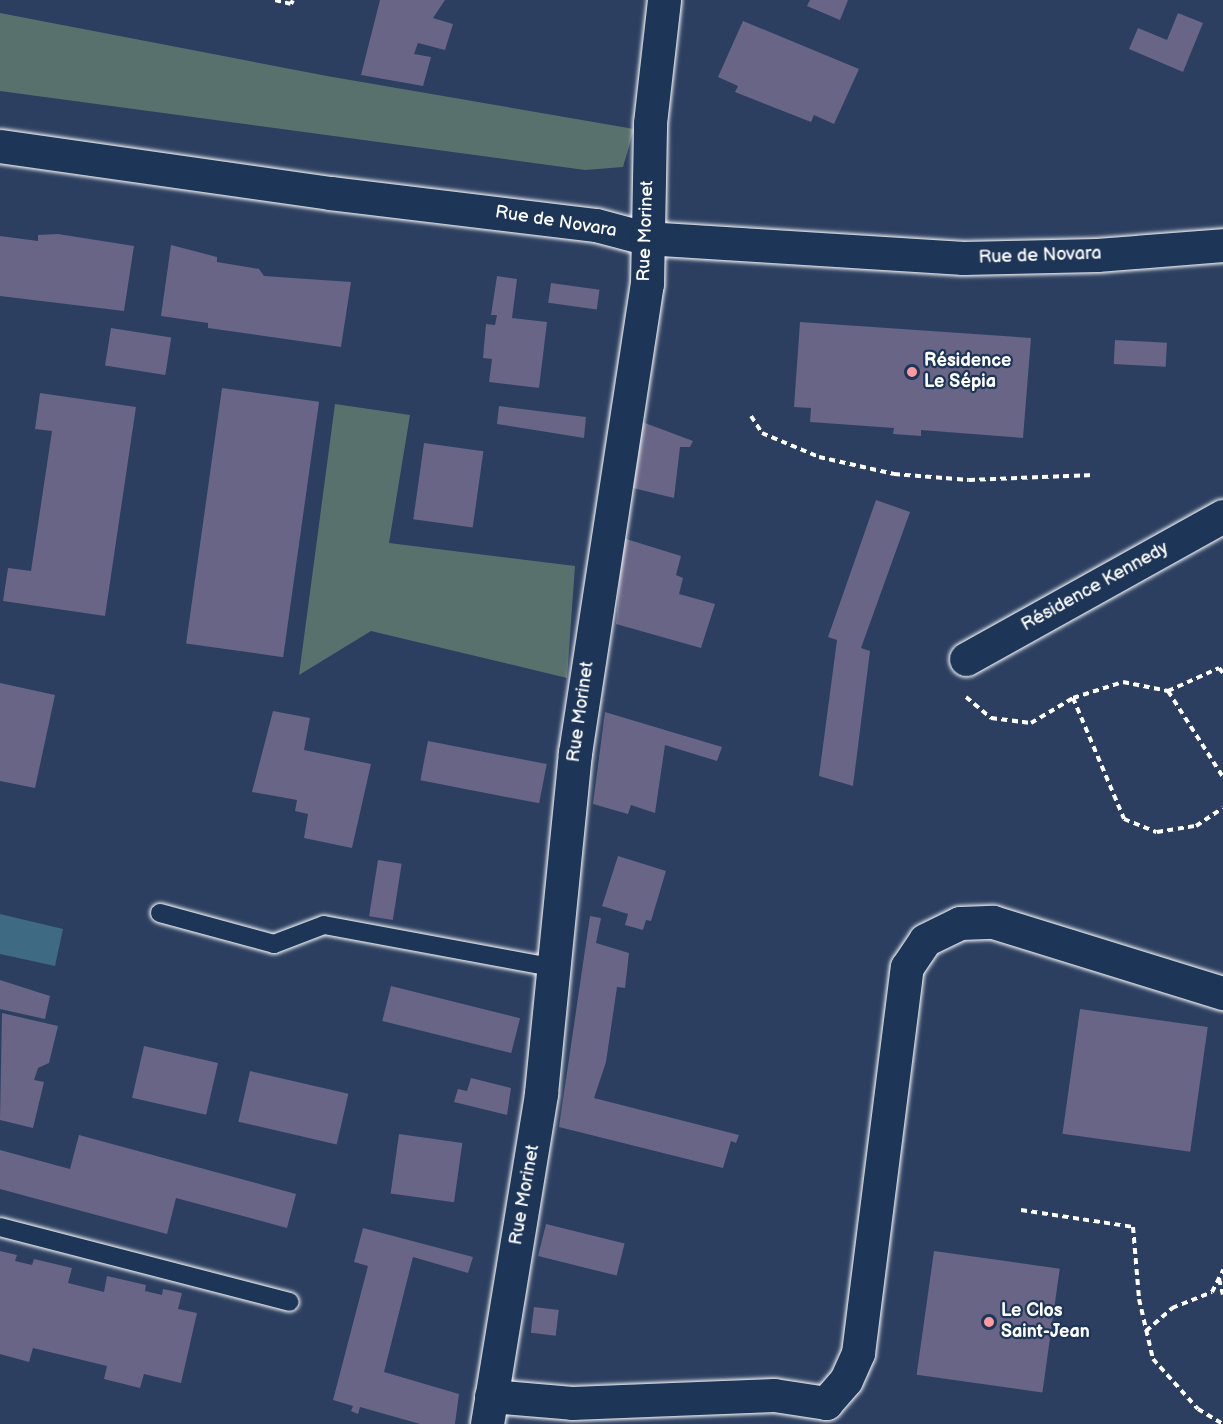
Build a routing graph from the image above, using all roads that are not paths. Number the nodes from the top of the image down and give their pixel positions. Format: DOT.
graph roads {
  1 [pos="664,0"];
  2 [pos="0,146"];
  3 [pos="645,238"];
  4 [pos="1223,245"];
  5 [pos="1223,516"];
  6 [pos="966,659"];
  7 [pos="160,913"];
  8 [pos="556,968"];
  9 [pos="1223,993"];
  10 [pos="0,1227"];
  11 [pos="289,1302"];
  12 [pos="489,1410"];
  13 [pos="828,1414"];
  1 -- 3 [label="street, Rue Morinet"];
  2 -- 3 [label="street, Rue de Novara"];
  3 -- 4 [label="street, Rue de Novara"];
  3 -- 8 [label="street, Rue Morinet"];
  5 -- 6 [label="street, Résidence Kennedy"];
  7 -- 8 [label="lane"];
  8 -- 12 [label="street, Rue Morinet"];
  9 -- 13 [label="street"];
  10 -- 11 [label="lane"];
  12 -- 13 [label="street"];
}
